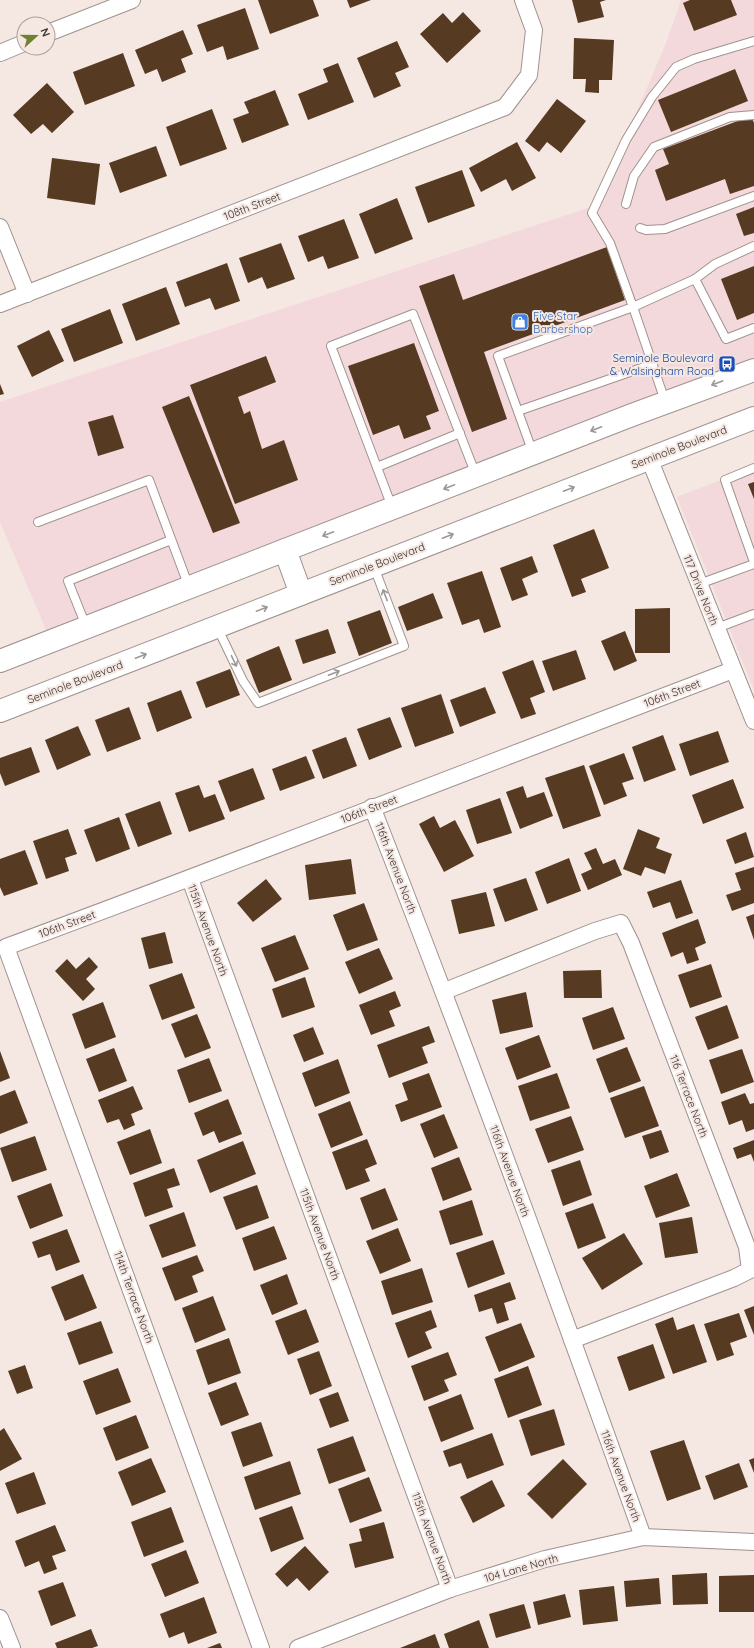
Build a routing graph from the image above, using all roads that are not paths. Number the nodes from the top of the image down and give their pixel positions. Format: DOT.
graph roads {
  1 [pos="132,0"];
  2 [pos="523,0"];
  3 [pos="56,31"];
  4 [pos="754,41"];
  5 [pos="16,46"];
  6 [pos="0,53"];
  7 [pos="754,115"];
  8 [pos="754,196"];
  9 [pos="626,204"];
  10 [pos="0,227"];
  11 [pos="640,228"];
  12 [pos="754,246"];
  13 [pos="695,280"];
  14 [pos="27,294"];
  15 [pos="0,304"];
  16 [pos="633,307"];
  17 [pos="754,328"];
  18 [pos="653,364"];
  19 [pos="754,370"];
  20 [pos="666,402"];
  21 [pos="518,411"];
  22 [pos="754,418"];
  23 [pos="460,434"];
  24 [pos="533,454"];
  25 [pos="649,458"];
  26 [pos="377,467"];
  27 [pos="754,468"];
  28 [pos="476,476"];
  29 [pos="393,508"];
  30 [pos="38,522"];
  31 [pos="171,540"];
  32 [pos="285,550"];
  33 [pos="754,563"];
  34 [pos="374,566"];
  35 [pos="699,584"];
  36 [pos="189,588"];
  37 [pos="301,594"];
  38 [pos="754,614"];
  39 [pos="217,626"];
  40 [pos="87,628"];
  41 [pos="717,628"];
  42 [pos="0,661"];
  43 [pos="733,670"];
  44 [pos="0,711"];
  45 [pos="753,718"];
  46 [pos="372,807"];
  47 [pos="190,879"];
  48 [pos="6,947"];
  49 [pos="445,992"];
  50 [pos="572,1340"];
  51 [pos="642,1537"];
  52 [pos="754,1542"];
  53 [pos="450,1589"];
  54 [pos="0,1618"];
  55 [pos="12,1648"];
  56 [pos="262,1648"];
  57 [pos="298,1648"];
  1 -- 3 [label="street"];
  2 -- 14 [label="street, 108th Street"];
  4 -- 16 [label="lane"];
  5 -- 6 [label="street"];
  7 -- 9 [label="lane"];
  8 -- 11 [label="lane"];
  10 -- 14 [label="street"];
  12 -- 13 [label="lane"];
  13 -- 16 [label="lane"];
  13 -- 17 [label="lane"];
  14 -- 15 [label="street, 108th Street"];
  16 -- 18 [label="lane"];
  16 -- 21 [label="lane"];
  18 -- 20 [label="lane"];
  18 -- 21 [label="lane"];
  19 -- 20 [label="main road, one-way"];
  20 -- 24 [label="main road, one-way"];
  21 -- 24 [label="lane"];
  22 -- 25 [label="main road, Seminole Boulevard"];
  23 -- 26 [label="lane"];
  23 -- 26 [label="lane"];
  23 -- 28 [label="lane"];
  24 -- 28 [label="main road"];
  34 -- 25 [label="main road, Seminole Boulevard, one-way"];
  25 -- 35 [label="street, 117 Drive North"];
  26 -- 29 [label="lane"];
  27 -- 33 [label="lane"];
  28 -- 29 [label="main road, one-way"];
  29 -- 32 [label="main road, one-way"];
  30 -- 31 [label="lane"];
  31 -- 36 [label="lane"];
  31 -- 40 [label="lane"];
  32 -- 36 [label="main road"];
  32 -- 37 [label="main road"];
  33 -- 35 [label="lane"];
  34 -- 37 [label="main road, Seminole Boulevard"];
  39 -- 34 [label="lane, one-way"];
  35 -- 41 [label="street, 117 Drive North"];
  36 -- 40 [label="main road"];
  39 -- 37 [label="main road, Seminole Boulevard, one-way"];
  38 -- 41 [label="lane"];
  44 -- 39 [label="main road, Seminole Boulevard, one-way"];
  40 -- 42 [label="main road"];
  41 -- 43 [label="street, 117 Drive North"];
  43 -- 45 [label="street, 117 Drive North"];
  43 -- 46 [label="street, 106th Street"];
  46 -- 47 [label="street, 106th Street"];
  46 -- 49 [label="street, 116th Avenue North"];
  47 -- 48 [label="street, 106th Street"];
  47 -- 53 [label="street, 115th Avenue North"];
  48 -- 56 [label="street, 114th Terrace North"];
  49 -- 50 [label="street, 116th Avenue North"];
  49 -- 50 [label="street, 116 Terrace North"];
  50 -- 51 [label="street, 116th Avenue North"];
  51 -- 52 [label="street, 104 Lane North"];
  51 -- 53 [label="street, 104 Lane North"];
  53 -- 57 [label="street, 104 Lane North"];
  54 -- 55 [label="street"];
}
